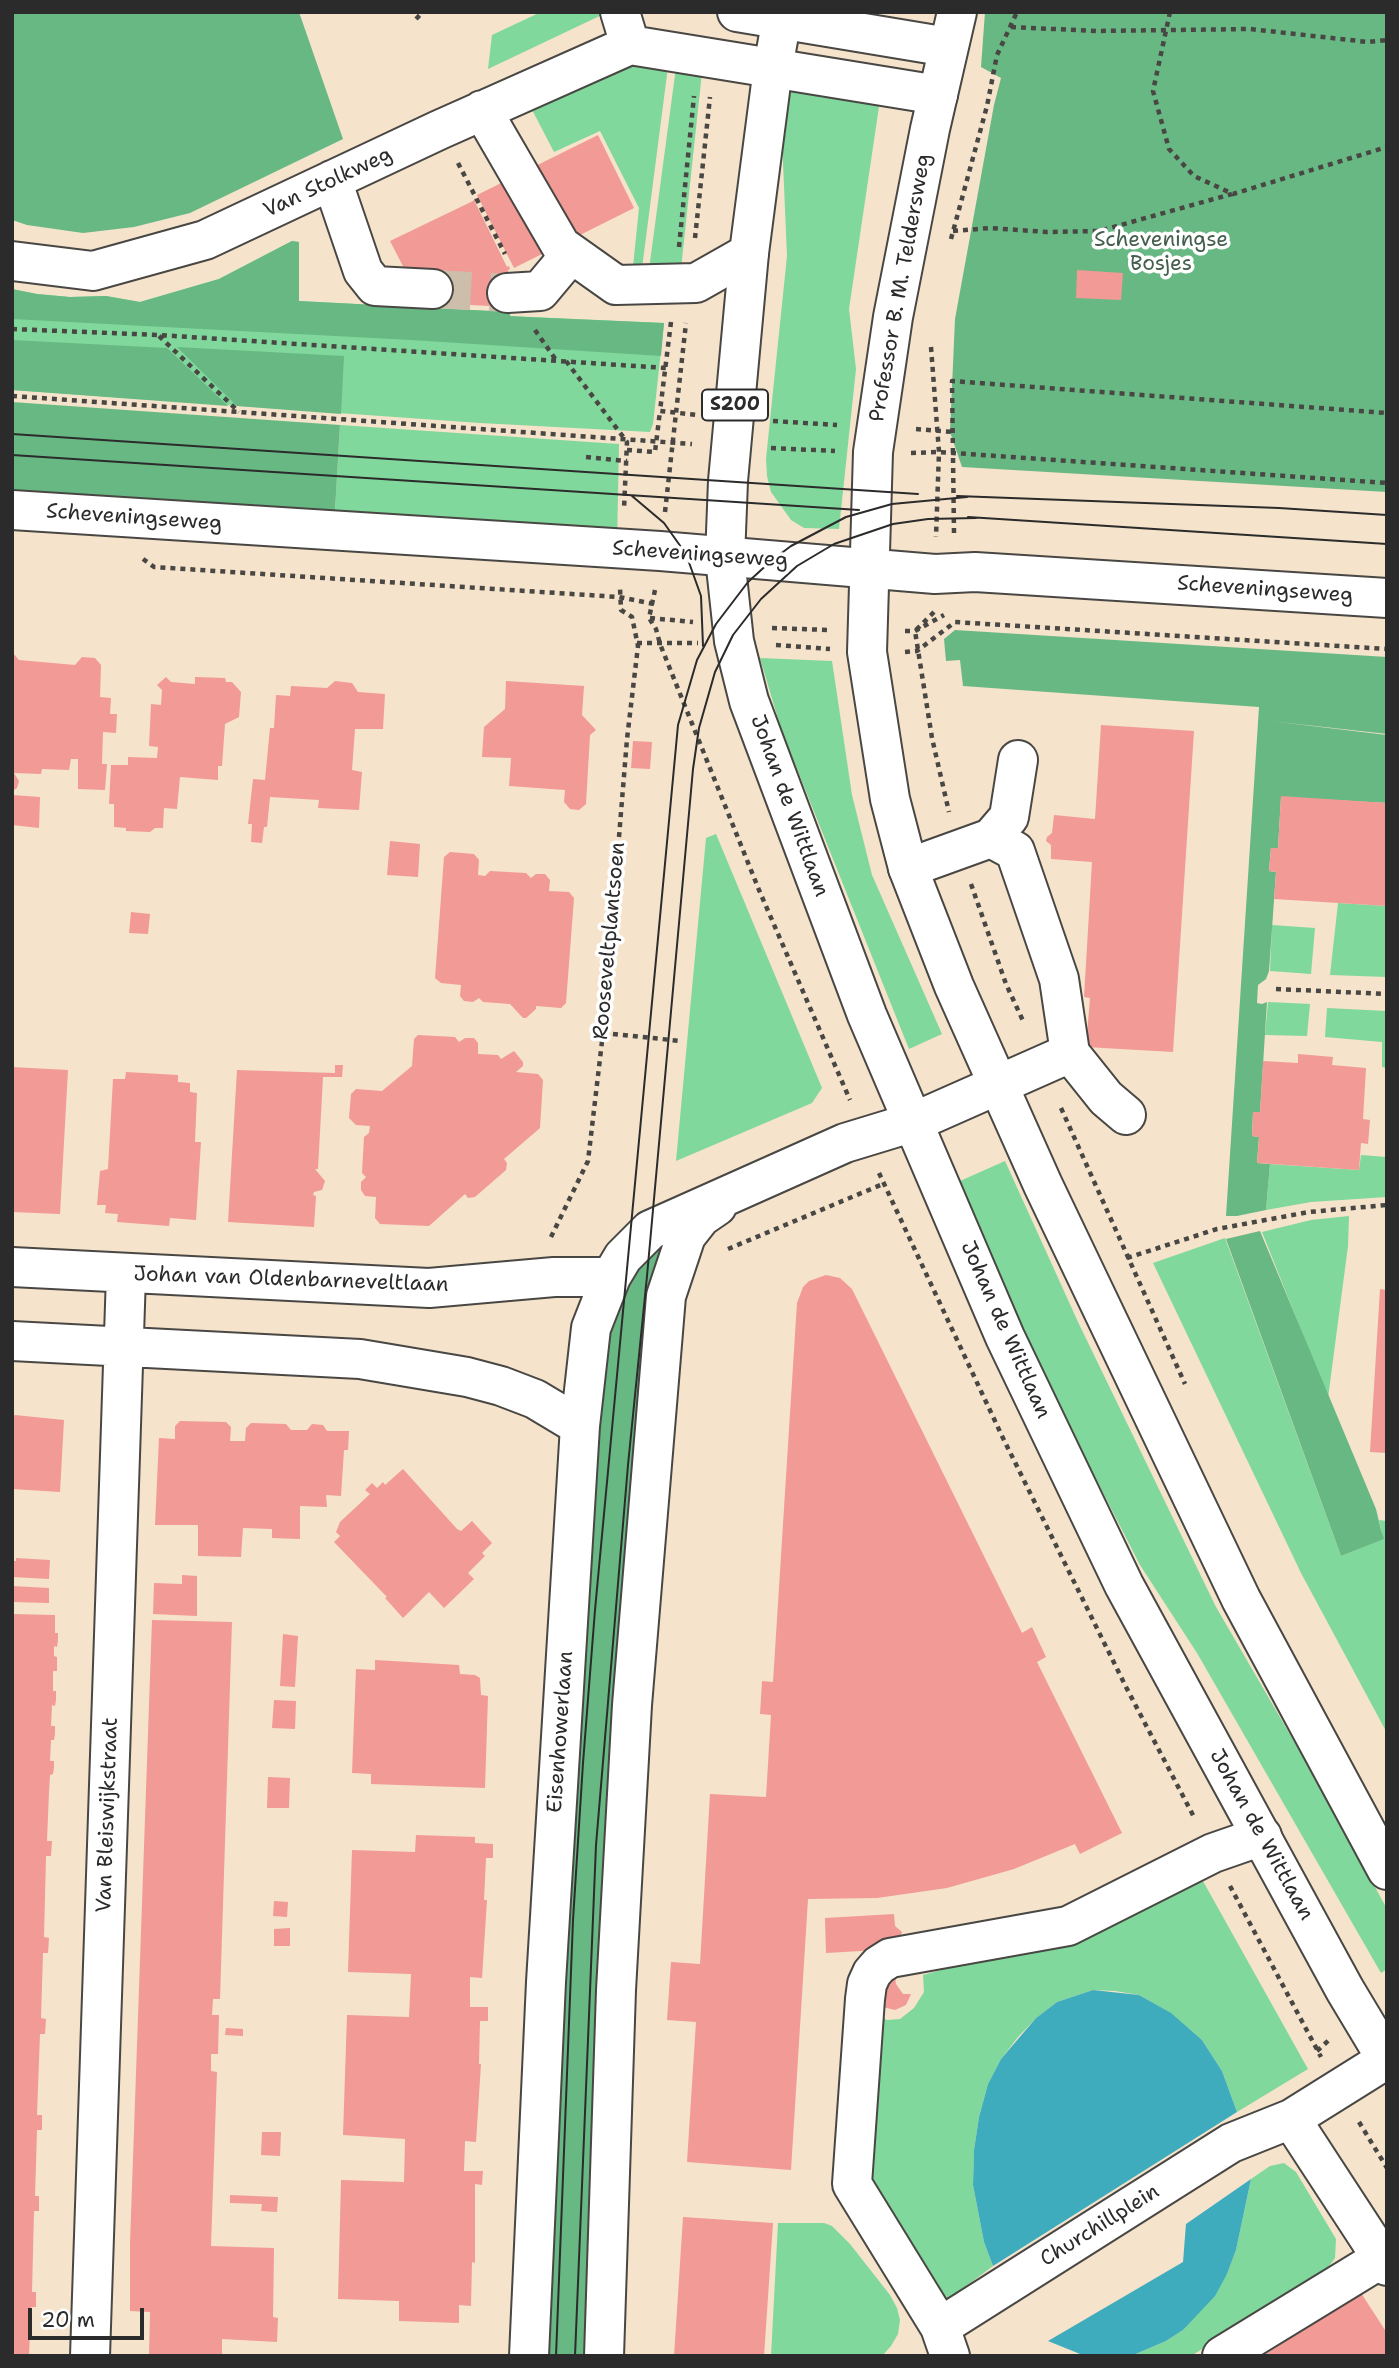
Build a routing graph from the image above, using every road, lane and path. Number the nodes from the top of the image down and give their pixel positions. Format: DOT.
graph roads {
  1 [pos="423,12"];
  2 [pos="737,12"];
  3 [pos="1017,12"];
  4 [pos="1170,12"];
  5 [pos="783,16"];
  6 [pos="416,19"];
  7 [pos="1011,27"];
  8 [pos="625,29"];
  9 [pos="952,29"];
  10 [pos="1166,29"];
  11 [pos="1387,40"];
  12 [pos="697,56"];
  13 [pos="773,68"];
  14 [pos="938,95"];
  15 [pos="482,110"];
  16 [pos="439,130"];
  17 [pos="1387,147"];
  18 [pos="332,180"];
  19 [pos="1233,194"];
  20 [pos="953,231"];
  21 [pos="950,245"];
  22 [pos="750,253"];
  23 [pos="571,254"];
  24 [pos="12,261"];
  25 [pos="682,284"];
  26 [pos="433,289"];
  27 [pos="515,293"];
  28 [pos="12,330"];
  29 [pos="159,335"];
  30 [pos="930,338"];
  31 [pos="556,360"];
  32 [pos="566,361"];
  33 [pos="666,368"];
  34 [pos="12,396"];
  35 [pos="660,411"];
  36 [pos="240,412"];
  37 [pos="676,412"];
  38 [pos="1387,413"];
  39 [pos="938,430"];
  40 [pos="953,432"];
  41 [pos="733,433"];
  42 [pos="625,439"];
  43 [pos="875,440"];
  44 [pos="656,441"];
  45 [pos="672,442"];
  46 [pos="954,454"];
  47 [pos="586,457"];
  48 [pos="627,461"];
  49 [pos="1387,483"];
  50 [pos="12,510"];
  51 [pos="138,556"];
  52 [pos="725,558"];
  53 [pos="869,567"];
  54 [pos="955,591"];
  55 [pos="620,597"];
  56 [pos="1387,598"];
  57 [pos="654,604"];
  58 [pos="649,618"];
  59 [pos="955,622"];
  60 [pos="733,633"];
  61 [pos="868,642"];
  62 [pos="637,643"];
  63 [pos="660,644"];
  64 [pos="1387,649"];
  65 [pos="917,651"];
  66 [pos="1018,760"];
  67 [pos="976,843"];
  68 [pos="908,868"];
  69 [pos="1276,989"];
  70 [pos="1387,995"];
  71 [pos="603,1033"];
  72 [pos="681,1041"];
  73 [pos="1056,1059"];
  74 [pos="999,1084"];
  75 [pos="1126,1115"];
  76 [pos="914,1122"];
  77 [pos="865,1136"];
  78 [pos="744,1187"];
  79 [pos="1387,1205"];
  80 [pos="725,1251"];
  81 [pos="1127,1258"];
  82 [pos="12,1268"];
  83 [pos="126,1275"];
  84 [pos="611,1277"];
  85 [pos="531,1279"];
  86 [pos="12,1341"];
  87 [pos="124,1348"];
  88 [pos="1185,1385"];
  89 [pos="580,1426"];
  90 [pos="1262,1836"];
  91 [pos="1387,1870"];
  92 [pos="1387,2060"];
  93 [pos="1339,2088"];
  94 [pos="1292,2119"];
  95 [pos="1387,2168"];
  96 [pos="1385,2260"];
  97 [pos="945,2342"];
  98 [pos="90,2356"];
  99 [pos="529,2356"];
  100 [pos="604,2356"];
  101 [pos="1222,2356"];
  1 -- 6 [label="path"];
  2 -- 5 [label="street"];
  3 -- 7 [label="path"];
  4 -- 10 [label="path"];
  5 -- 9 [label="street"];
  5 -- 13 [label="street, S200"];
  7 -- 10 [label="path"];
  7 -- 20 [label="path"];
  8 -- 12 [label="street, Van Stolkweg"];
  8 -- 15 [label="street, Van Stolkweg"];
  9 -- 14 [label="street, Professor B. M. Teldersweg"];
  10 -- 11 [label="path"];
  10 -- 19 [label="path"];
  12 -- 13 [label="street, Van Stolkweg"];
  12 -- 25 [label="path"];
  12 -- 25 [label="path"];
  13 -- 14 [label="street, Van Stolkweg"];
  13 -- 22 [label="street, S200"];
  14 -- 43 [label="street, Professor B. M. Teldersweg"];
  15 -- 16 [label="street, Van Stolkweg"];
  15 -- 23 [label="street"];
  16 -- 18 [label="street, Van Stolkweg"];
  16 -- 27 [label="path"];
  17 -- 19 [label="path"];
  18 -- 24 [label="street, Van Stolkweg"];
  18 -- 26 [label="street"];
  19 -- 20 [label="path"];
  20 -- 21 [label="path"];
  22 -- 25 [label="street"];
  22 -- 41 [label="street, S200"];
  23 -- 25 [label="street"];
  23 -- 27 [label="street"];
  25 -- 33 [label="path"];
  25 -- 37 [label="path"];
  27 -- 31 [label="path"];
  28 -- 29 [label="path"];
  29 -- 31 [label="path"];
  29 -- 36 [label="path"];
  30 -- 39 [label="path"];
  31 -- 32 [label="path"];
  32 -- 33 [label="path"];
  32 -- 42 [label="path"];
  33 -- 35 [label="path"];
  34 -- 36 [label="path"];
  35 -- 37 [label="path"];
  35 -- 44 [label="path"];
  36 -- 42 [label="path"];
  37 -- 41 [label="path"];
  37 -- 45 [label="path"];
  38 -- 40 [label="path"];
  39 -- 40 [label="path"];
  39 -- 43 [label="path"];
  40 -- 46 [label="path"];
  41 -- 43 [label="path"];
  41 -- 43 [label="path"];
  41 -- 45 [label="path"];
  41 -- 52 [label="street, S200"];
  42 -- 44 [label="path"];
  42 -- 44 [label="path"];
  43 -- 46 [label="path"];
  43 -- 53 [label="street, Professor B. M. Teldersweg"];
  44 -- 45 [label="path"];
  46 -- 49 [label="path"];
  46 -- 54 [label="path"];
  47 -- 48 [label="path"];
  50 -- 52 [label="street, Scheveningseweg"];
  51 -- 55 [label="path, Scheveningseweg"];
  52 -- 53 [label="street, Scheveningseweg"];
  52 -- 60 [label="street, Johan de Wittlaan / S200"];
  53 -- 54 [label="street, Scheveningseweg"];
  53 -- 61 [label="street"];
  54 -- 56 [label="street, Scheveningseweg"];
  54 -- 59 [label="path"];
  54 -- 61 [label="path"];
  55 -- 57 [label="path, Scheveningseweg"];
  55 -- 62 [label="path, Rooseveltplantsoen"];
  58 -- 60 [label="path"];
  59 -- 64 [label="path"];
  59 -- 65 [label="path"];
  60 -- 61 [label="path"];
  60 -- 61 [label="path"];
  60 -- 63 [label="path"];
  60 -- 76 [label="street, Johan de Wittlaan / S200"];
  61 -- 65 [label="path"];
  61 -- 68 [label="street"];
  62 -- 63 [label="path"];
  62 -- 71 [label="path, Rooseveltplantsoen"];
  63 -- 77 [label="path"];
  65 -- 67 [label="path"];
  66 -- 67 [label="street"];
  67 -- 68 [label="street"];
  67 -- 73 [label="path"];
  67 -- 73 [label="street"];
  68 -- 74 [label="street"];
  69 -- 70 [label="path"];
  71 -- 72 [label="path"];
  71 -- 85 [label="path, Rooseveltplantsoen"];
  73 -- 74 [label="street"];
  73 -- 75 [label="street"];
  73 -- 81 [label="path"];
  74 -- 76 [label="street"];
  74 -- 91 [label="street"];
  76 -- 77 [label="street, Eisenhowerlaan"];
  76 -- 90 [label="street, Johan de Wittlaan / S200"];
  77 -- 78 [label="street, Eisenhowerlaan"];
  77 -- 80 [label="path"];
  78 -- 84 [label="street, Eisenhowerlaan"];
  78 -- 100 [label="street, Eisenhowerlaan"];
  79 -- 81 [label="path"];
  81 -- 88 [label="path"];
  82 -- 83 [label="street, Johan van Oldenbarneveltlaan"];
  83 -- 85 [label="street, Johan van Oldenbarneveltlaan"];
  83 -- 87 [label="street, Van Bleiswijkstraat"];
  84 -- 85 [label="street, Johan van Oldenbarneveltlaan"];
  84 -- 89 [label="street, Eisenhowerlaan"];
  86 -- 87 [label="street"];
  87 -- 89 [label="street"];
  87 -- 98 [label="street, Van Bleiswijkstraat"];
  89 -- 99 [label="street, Eisenhowerlaan"];
  90 -- 92 [label="street, Johan de Wittlaan / S200"];
  90 -- 97 [label="street"];
  92 -- 93 [label="street, Churchillplein"];
  93 -- 94 [label="street, Churchillplein"];
  93 -- 95 [label="path"];
  94 -- 96 [label="street"];
  94 -- 97 [label="street, Churchillplein"];
  96 -- 101 [label="street"];
}
